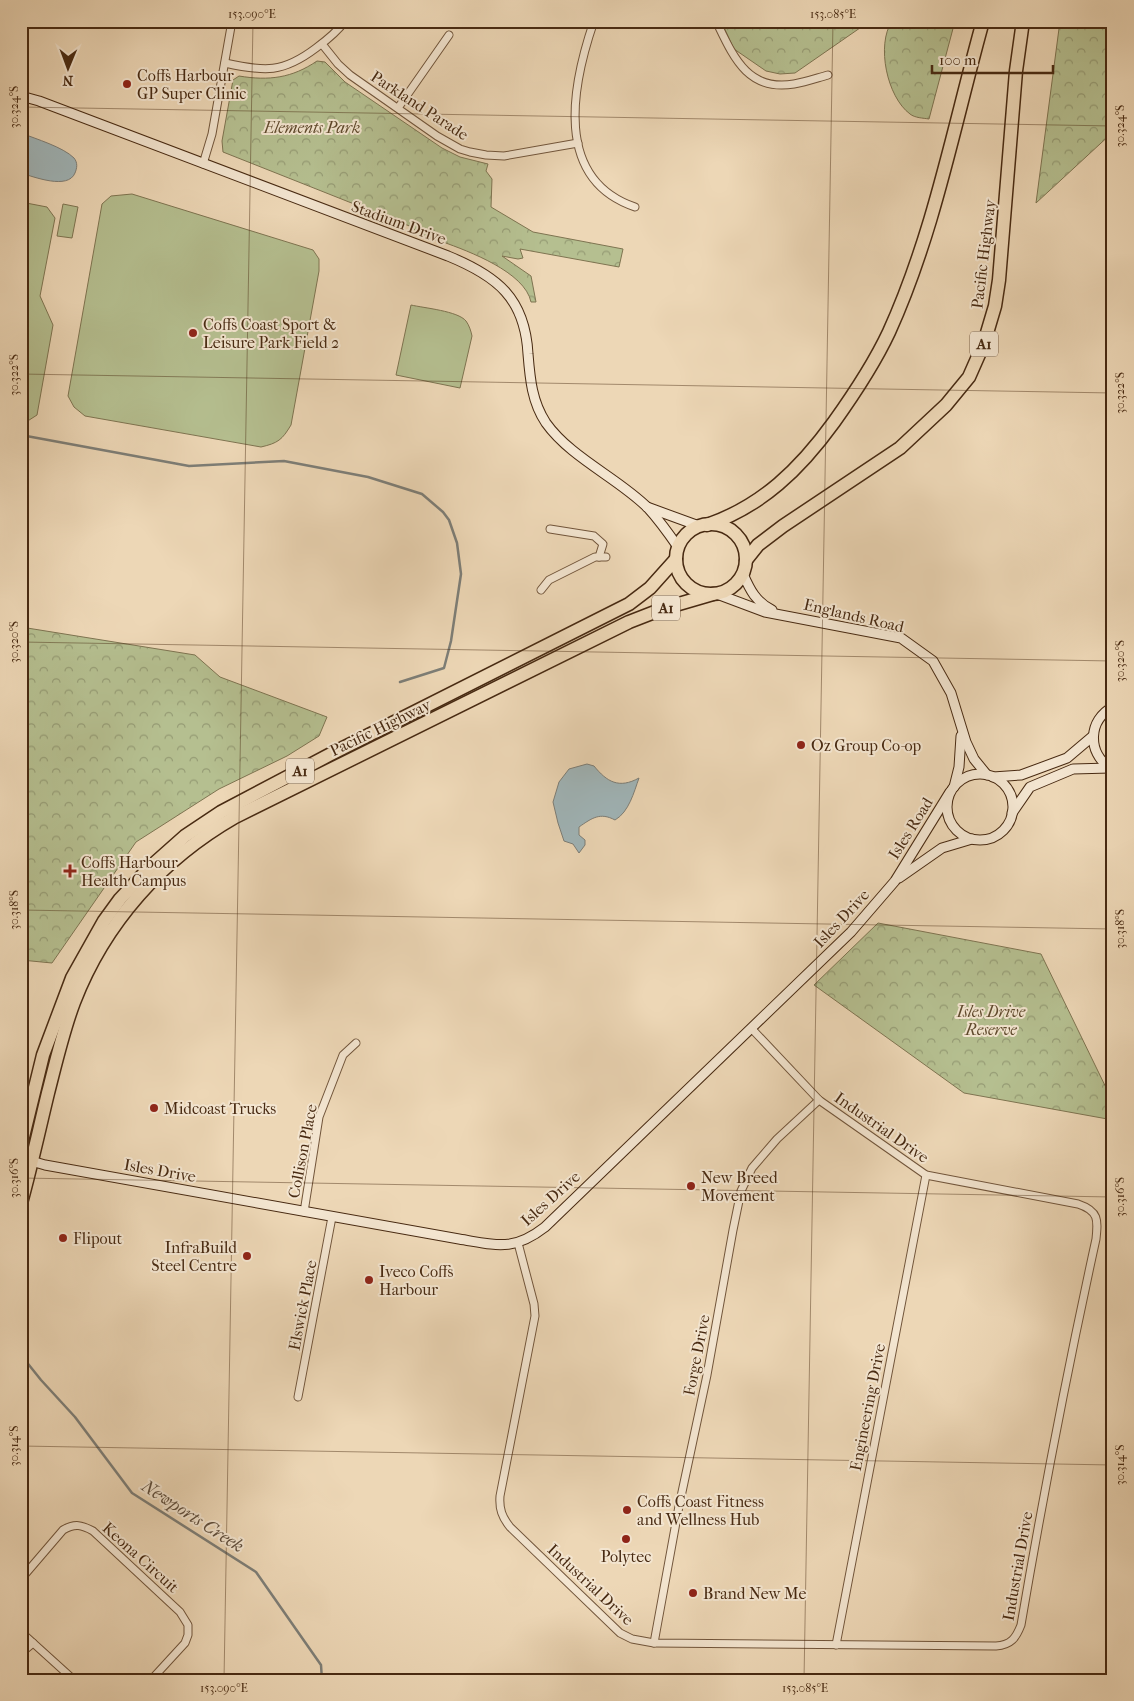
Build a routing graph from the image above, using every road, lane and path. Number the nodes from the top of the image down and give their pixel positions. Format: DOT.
graph roads {
  1 [pos="232,21"];
  2 [pos="345,21"];
  3 [pos="594,21"];
  4 [pos="619,21"];
  5 [pos="631,21"];
  6 [pos="716,21"];
  7 [pos="983,21"];
  8 [pos="1023,21"];
  9 [pos="449,35"];
  10 [pos="322,44"];
  11 [pos="225,63"];
  12 [pos="828,75"];
  13 [pos="21,96"];
  14 [pos="398,108"];
  15 [pos="578,143"];
  16 [pos="203,164"];
  17 [pos="634,207"];
  18 [pos="647,507"];
  19 [pos="703,526"];
  20 [pos="550,529"];
  21 [pos="677,553"];
  22 [pos="746,560"];
  23 [pos="743,574"];
  24 [pos="541,590"];
  25 [pos="715,594"];
  26 [pos="781,614"];
  27 [pos="1113,707"];
  28 [pos="961,726"];
  29 [pos="1093,736"];
  30 [pos="1111,769"];
  31 [pos="990,776"];
  32 [pos="952,790"];
  33 [pos="1012,813"];
  34 [pos="972,839"];
  35 [pos="895,881"];
  36 [pos="751,1028"];
  37 [pos="356,1043"];
  38 [pos="33,1090"];
  39 [pos="819,1100"];
  40 [pos="21,1118"];
  41 [pos="21,1145"];
  42 [pos="27,1160"];
  43 [pos="926,1175"];
  44 [pos="21,1203"];
  45 [pos="304,1212"];
  46 [pos="332,1217"];
  47 [pos="518,1243"];
  48 [pos="298,1397"];
  49 [pos="21,1579"];
  50 [pos="21,1632"];
  51 [pos="33,1643"];
  52 [pos="654,1643"];
  53 [pos="836,1645"];
  54 [pos="21,1653"];
  55 [pos="74,1680"];
  56 [pos="151,1680"];
  1 -- 11 [label="street"];
  2 -- 10 [label="street"];
  3 -- 15 [label="street"];
  4 -- 5 [label="street"];
  6 -- 12 [label="street"];
  7 -- 19 [label="highway, A1"];
  8 -- 22 [label="highway, Pacific Highway / A1"];
  9 -- 14 [label="street"];
  10 -- 11 [label="street"];
  10 -- 14 [label="street, Parkland Parade"];
  11 -- 16 [label="street"];
  13 -- 16 [label="street, Stadium Drive"];
  14 -- 15 [label="street, Parkland Parade"];
  15 -- 17 [label="street"];
  16 -- 18 [label="street, Stadium Drive"];
  18 -- 19 [label="street, Stadium Drive"];
  18 -- 21 [label="street, Stadium Drive"];
  19 -- 21 [label="highway, A1"];
  19 -- 22 [label="highway"];
  20 -- 24 [label="street"];
  21 -- 25 [label="highway, A1"];
  21 -- 38 [label="highway, Pacific Highway / A1"];
  22 -- 23 [label="highway, A1"];
  23 -- 25 [label="highway, A1"];
  23 -- 26 [label="street"];
  25 -- 26 [label="street, Englands Road"];
  25 -- 42 [label="highway, Pacific Highway / A1"];
  26 -- 28 [label="street, Englands Road"];
  27 -- 29 [label="street"];
  28 -- 31 [label="street, Englands Road"];
  28 -- 32 [label="street, Englands Road"];
  29 -- 30 [label="street"];
  29 -- 31 [label="street"];
  30 -- 33 [label="street"];
  31 -- 32 [label="street"];
  31 -- 33 [label="street, Englands Road"];
  32 -- 34 [label="street, Englands Road"];
  32 -- 35 [label="street, Isles Road"];
  33 -- 34 [label="street"];
  34 -- 35 [label="street, Isles Road"];
  35 -- 36 [label="street, Isles Drive"];
  36 -- 39 [label="street, Industrial Drive"];
  36 -- 47 [label="street, Isles Drive"];
  37 -- 45 [label="street, Collison Place"];
  38 -- 40 [label="street"];
  38 -- 41 [label="highway, Pacific Highway / A1"];
  39 -- 43 [label="street, Industrial Drive"];
  39 -- 52 [label="street, Forge Drive"];
  42 -- 44 [label="highway, Pacific Highway / A1"];
  42 -- 45 [label="street, Isles Drive"];
  43 -- 53 [label="street, Engineering Drive"];
  43 -- 53 [label="street, Industrial Drive"];
  45 -- 46 [label="street, Isles Drive"];
  46 -- 47 [label="street, Isles Drive"];
  46 -- 48 [label="street, Elswick Place"];
  47 -- 52 [label="street, Industrial Drive"];
  49 -- 56 [label="street, Keona Circuit"];
  50 -- 51 [label="street"];
  51 -- 54 [label="street"];
  51 -- 55 [label="street"];
  52 -- 53 [label="street, Industrial Drive"];
}
